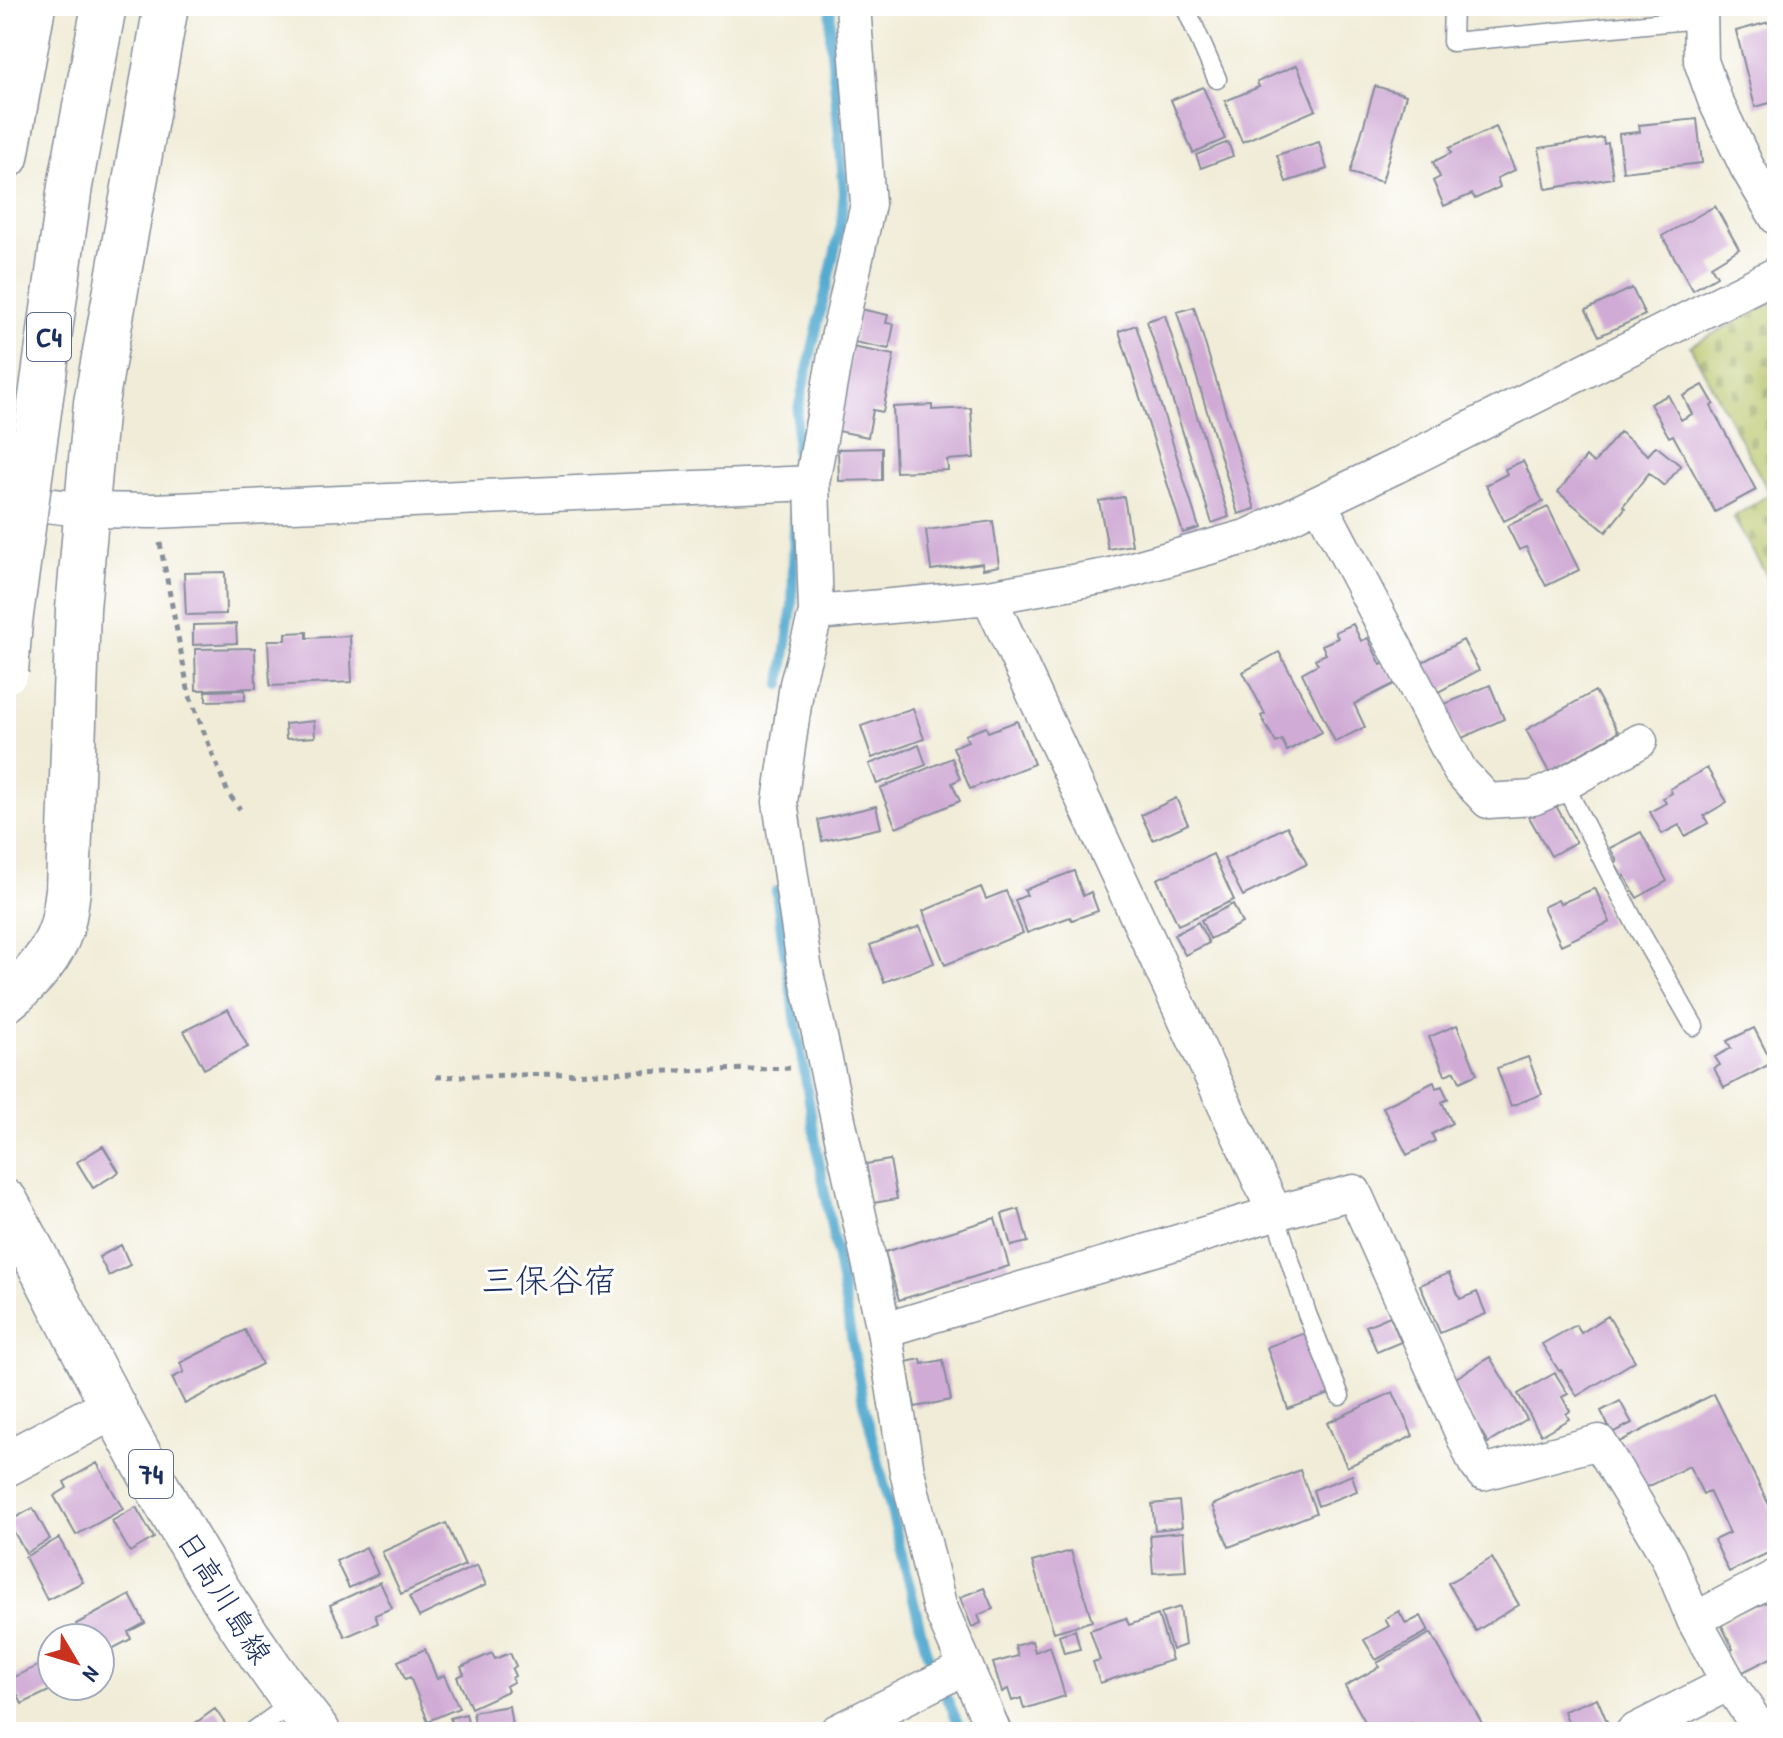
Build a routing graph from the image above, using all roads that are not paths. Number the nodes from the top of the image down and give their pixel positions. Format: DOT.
graph roads {
  1 [pos="33,6"];
  2 [pos="104,6"];
  3 [pos="166,6"];
  4 [pos="853,6"];
  5 [pos="1185,6"];
  6 [pos="1453,6"];
  7 [pos="1700,12"];
  8 [pos="1217,79"];
  9 [pos="6,157"];
  10 [pos="1777,218"];
  11 [pos="1777,274"];
  12 [pos="812,483"];
  13 [pos="6,500"];
  14 [pos="1320,504"];
  15 [pos="88,510"];
  16 [pos="989,597"];
  17 [pos="816,613"];
  18 [pos="6,671"];
  19 [pos="1640,741"];
  20 [pos="1564,784"];
  21 [pos="6,1000"];
  22 [pos="1694,1026"];
  23 [pos="6,1202"];
  24 [pos="1275,1213"];
  25 [pos="884,1330"];
  26 [pos="1340,1396"];
  27 [pos="113,1407"];
  28 [pos="6,1464"];
  29 [pos="1777,1576"];
  30 [pos="1694,1620"];
  31 [pos="966,1667"];
  32 [pos="1729,1683"];
  33 [pos="306,1717"];
  34 [pos="252,1732"];
  35 [pos="836,1732"];
  36 [pos="994,1732"];
  37 [pos="1633,1732"];
  38 [pos="1762,1732"];
  1 -- 9 [label="main road"];
  2 -- 18 [label="main road, C4, bridge"];
  3 -- 15 [label="main road"];
  4 -- 12 [label="street"];
  5 -- 8 [label="lane"];
  6 -- 7 [label="lane"];
  7 -- 10 [label="street"];
  11 -- 14 [label="street"];
  12 -- 15 [label="street"];
  12 -- 17 [label="street"];
  13 -- 15 [label="street"];
  14 -- 16 [label="street"];
  14 -- 20 [label="street"];
  15 -- 21 [label="main road"];
  16 -- 17 [label="street"];
  16 -- 24 [label="street"];
  17 -- 25 [label="street"];
  19 -- 20 [label="street"];
  20 -- 22 [label="lane"];
  23 -- 27 [label="main road, 日高川島線 / 74"];
  24 -- 25 [label="street"];
  24 -- 26 [label="lane"];
  24 -- 30 [label="street"];
  25 -- 31 [label="street"];
  27 -- 28 [label="main road"];
  27 -- 33 [label="main road, 日高川島線 / 74"];
  29 -- 30 [label="street"];
  30 -- 32 [label="street"];
  31 -- 35 [label="street"];
  31 -- 36 [label="street"];
  32 -- 37 [label="street"];
  32 -- 38 [label="street"];
  33 -- 34 [label="lane"];
}
